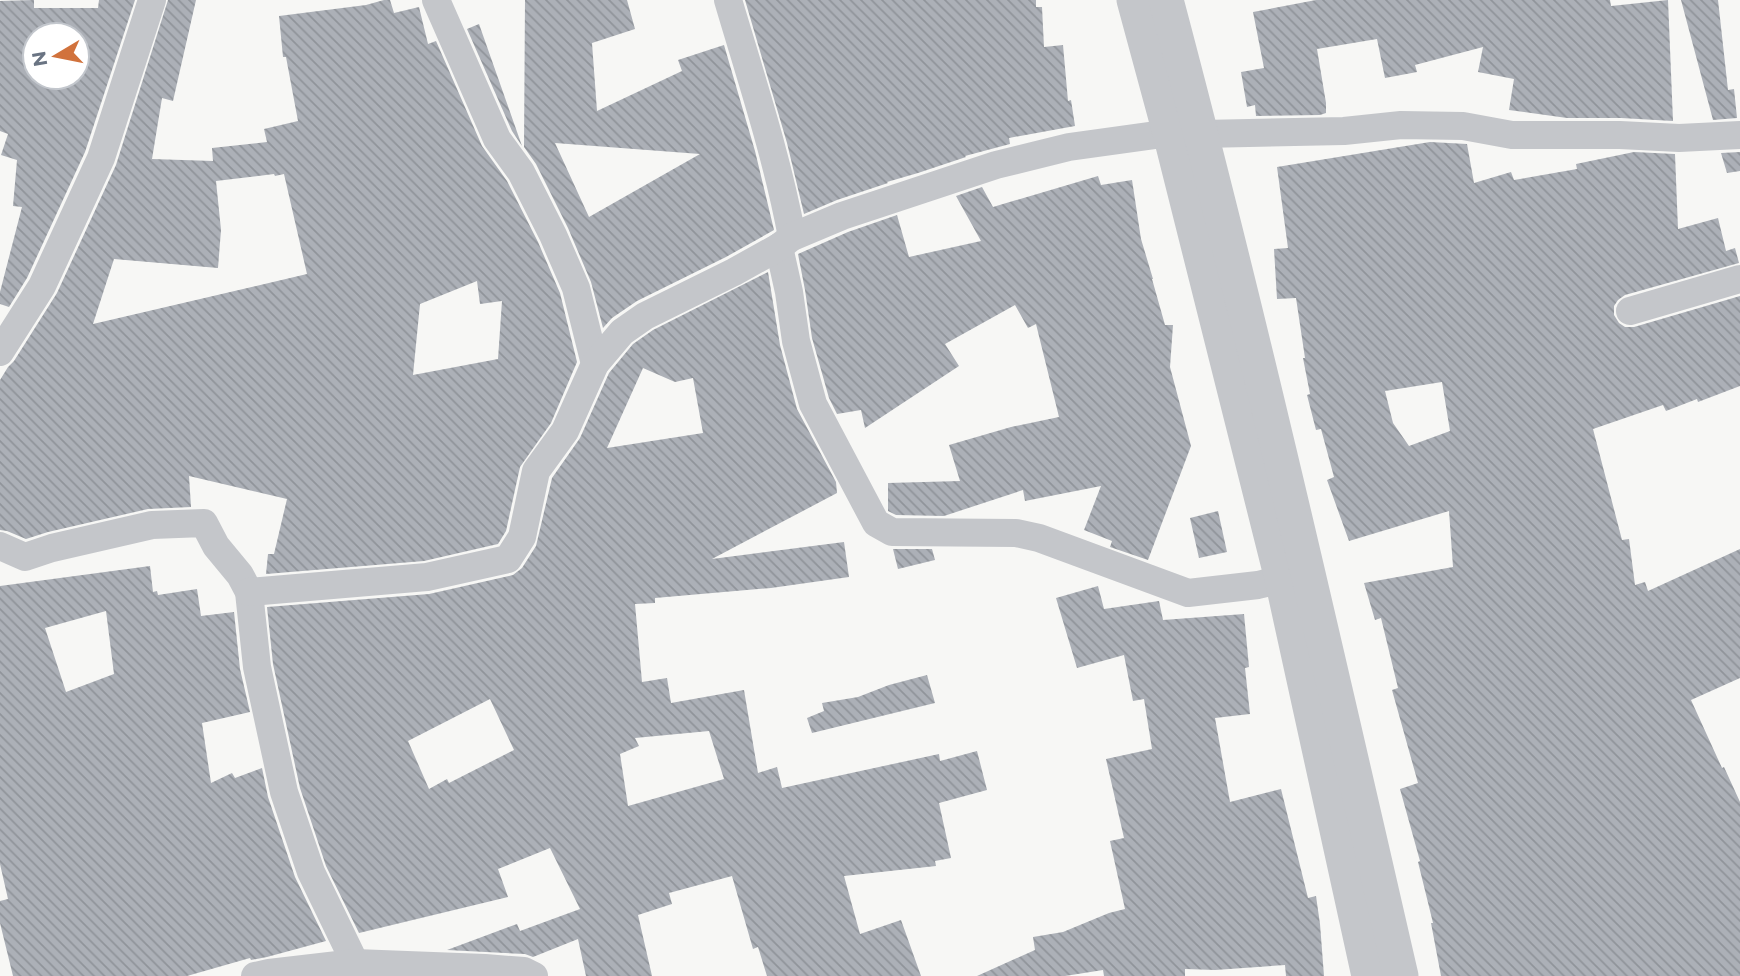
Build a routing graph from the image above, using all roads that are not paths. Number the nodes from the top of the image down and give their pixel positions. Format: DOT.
graph roads {
  1 [pos="152,0"];
  2 [pos="436,0"];
  3 [pos="728,0"];
  4 [pos="1134,0"];
  5 [pos="1166,0"];
  6 [pos="1186,134"];
  7 [pos="1740,135"];
  8 [pos="785,242"];
  9 [pos="1740,279"];
  10 [pos="1630,311"];
  11 [pos="0,352"];
  12 [pos="595,364"];
  13 [pos="0,546"];
  14 [pos="1282,579"];
  15 [pos="249,592"];
  16 [pos="356,970"];
  17 [pos="255,976"];
  18 [pos="534,976"];
  19 [pos="1369,976"];
  20 [pos="1401,976"];
  1 -- 11 [label="street"];
  2 -- 12 [label="street"];
  3 -- 8 [label="street"];
  4 -- 6 [label="street"];
  5 -- 6 [label="street"];
  6 -- 7 [label="street"];
  6 -- 8 [label="street"];
  6 -- 14 [label="street"];
  6 -- 20 [label="street"];
  8 -- 12 [label="street"];
  8 -- 14 [label="street"];
  9 -- 10 [label="street"];
  12 -- 15 [label="street"];
  13 -- 15 [label="street"];
  14 -- 19 [label="street"];
  15 -- 16 [label="street"];
  16 -- 17 [label="street"];
  16 -- 18 [label="street"];
}
